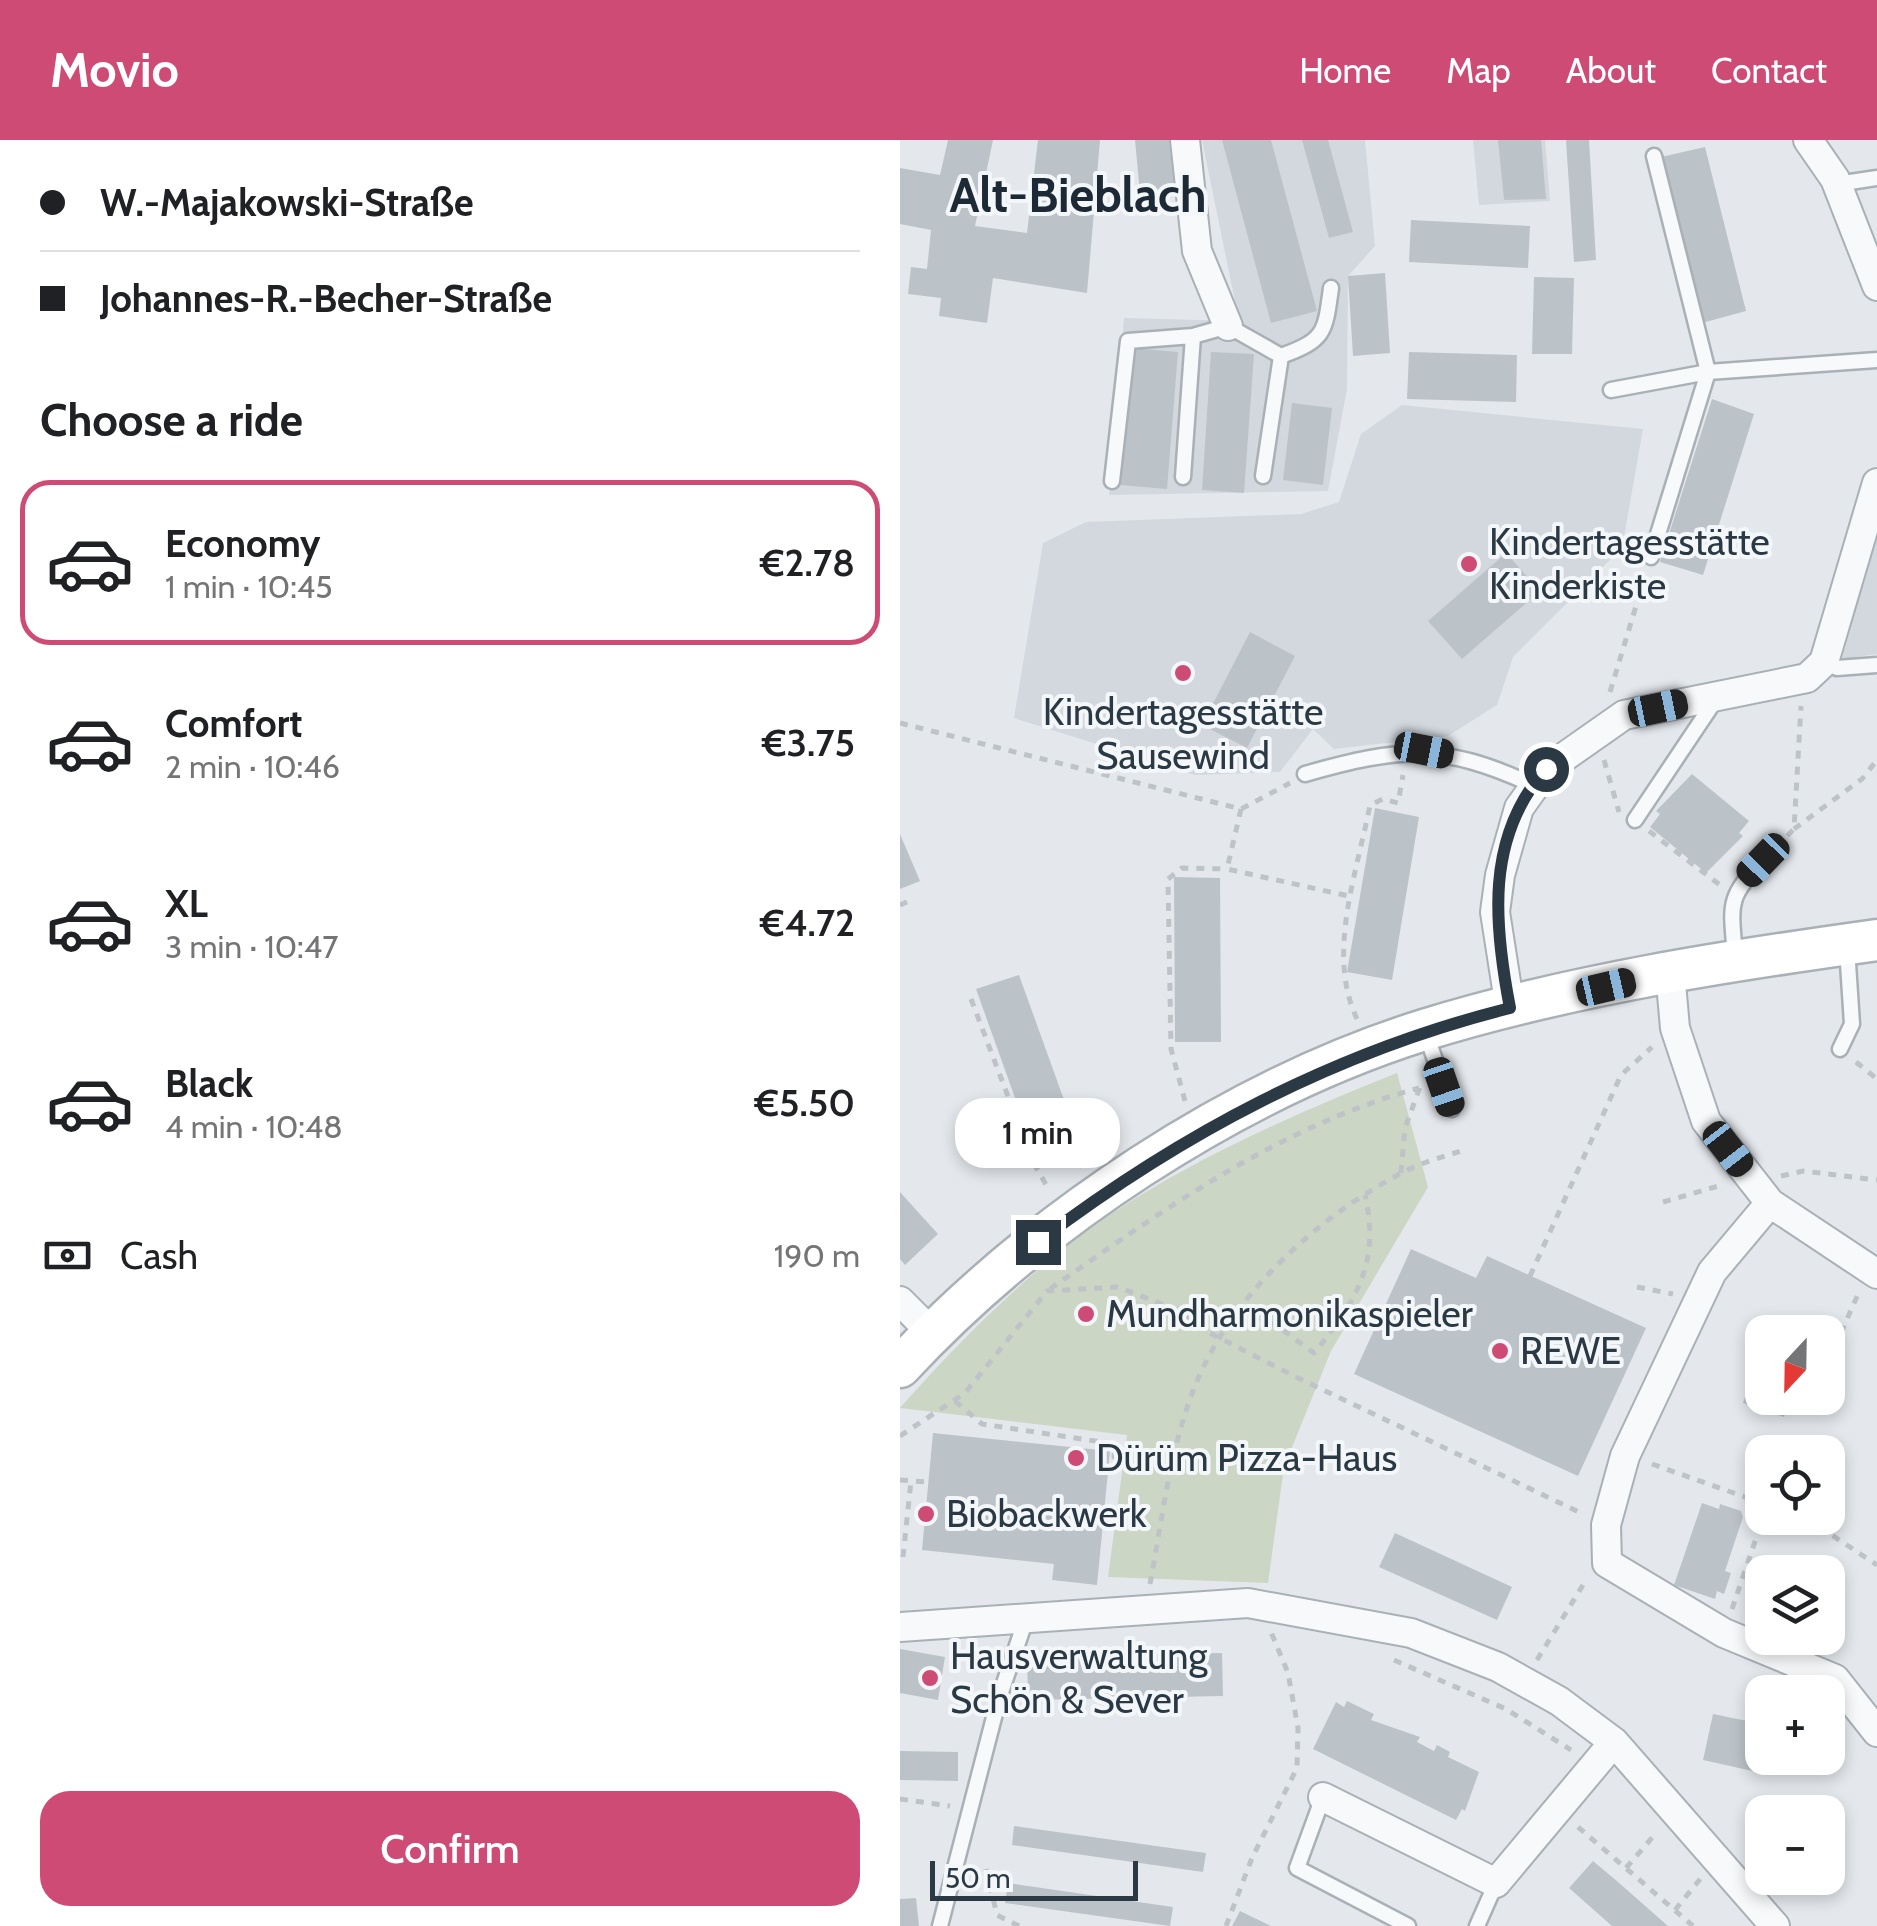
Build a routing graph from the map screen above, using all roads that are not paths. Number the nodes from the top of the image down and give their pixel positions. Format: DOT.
graph roads {
  1 [pos="1186,140"];
  2 [pos="1808,140"];
  3 [pos="1654,156"];
  4 [pos="1877,178"];
  5 [pos="1837,184"];
  6 [pos="1877,286"];
  7 [pos="1331,288"];
  8 [pos="1228,326"];
  9 [pos="1192,336"];
  10 [pos="1281,356"];
  11 [pos="1877,360"];
  12 [pos="1708,372"];
  13 [pos="1611,390"];
  14 [pos="1263,476"];
  15 [pos="1184,477"];
  16 [pos="1112,481"];
  17 [pos="1877,483"];
  18 [pos="1651,556"];
  19 [pos="1877,665"];
  20 [pos="1813,670"];
  21 [pos="1719,696"];
  22 [pos="1306,774"];
  23 [pos="1533,784"];
  24 [pos="1635,820"];
  25 [pos="1763,860"];
  26 [pos="1862,943"];
  27 [pos="1736,962"];
  28 [pos="1670,972"];
  29 [pos="1510,1008"];
  30 [pos="1431,1047"];
  31 [pos="1840,1049"];
  32 [pos="1452,1109"];
  33 [pos="1761,1191"];
  34 [pos="1875,1272"];
  35 [pos="900,1301"];
  36 [pos="932,1333"];
  37 [pos="900,1367"];
  38 [pos="1026,1618"];
  39 [pos="900,1627"];
  40 [pos="1877,1732"];
  41 [pos="1614,1742"];
  42 [pos="1323,1796"];
  43 [pos="1496,1883"];
  44 [pos="940,1926"];
  45 [pos="1408,1926"];
  46 [pos="1477,1926"];
  47 [pos="1775,1926"];
  1 -- 8 [label="street"];
  2 -- 5 [label="street"];
  3 -- 12 [label="lane"];
  4 -- 5 [label="lane"];
  5 -- 6 [label="street"];
  7 -- 10 [label="lane"];
  8 -- 9 [label="lane"];
  8 -- 10 [label="lane"];
  9 -- 15 [label="lane"];
  9 -- 16 [label="lane"];
  10 -- 14 [label="lane"];
  11 -- 12 [label="lane"];
  12 -- 13 [label="lane"];
  12 -- 18 [label="lane"];
  17 -- 20 [label="street"];
  19 -- 20 [label="lane"];
  20 -- 21 [label="street"];
  21 -- 23 [label="street"];
  21 -- 24 [label="lane"];
  22 -- 23 [label="lane"];
  23 -- 29 [label="street"];
  25 -- 27 [label="lane"];
  26 -- 27 [label="street"];
  26 -- 31 [label="lane"];
  27 -- 28 [label="street"];
  28 -- 29 [label="street"];
  28 -- 33 [label="street"];
  29 -- 30 [label="street"];
  30 -- 32 [label="lane"];
  30 -- 36 [label="street"];
  33 -- 34 [label="street"];
  33 -- 40 [label="street"];
  35 -- 36 [label="street"];
  36 -- 37 [label="street"];
  38 -- 39 [label="street"];
  38 -- 41 [label="street"];
  38 -- 44 [label="lane"];
  41 -- 43 [label="street"];
  41 -- 47 [label="street"];
  42 -- 43 [label="street"];
  42 -- 45 [label="lane"];
  43 -- 46 [label="lane"];
}
